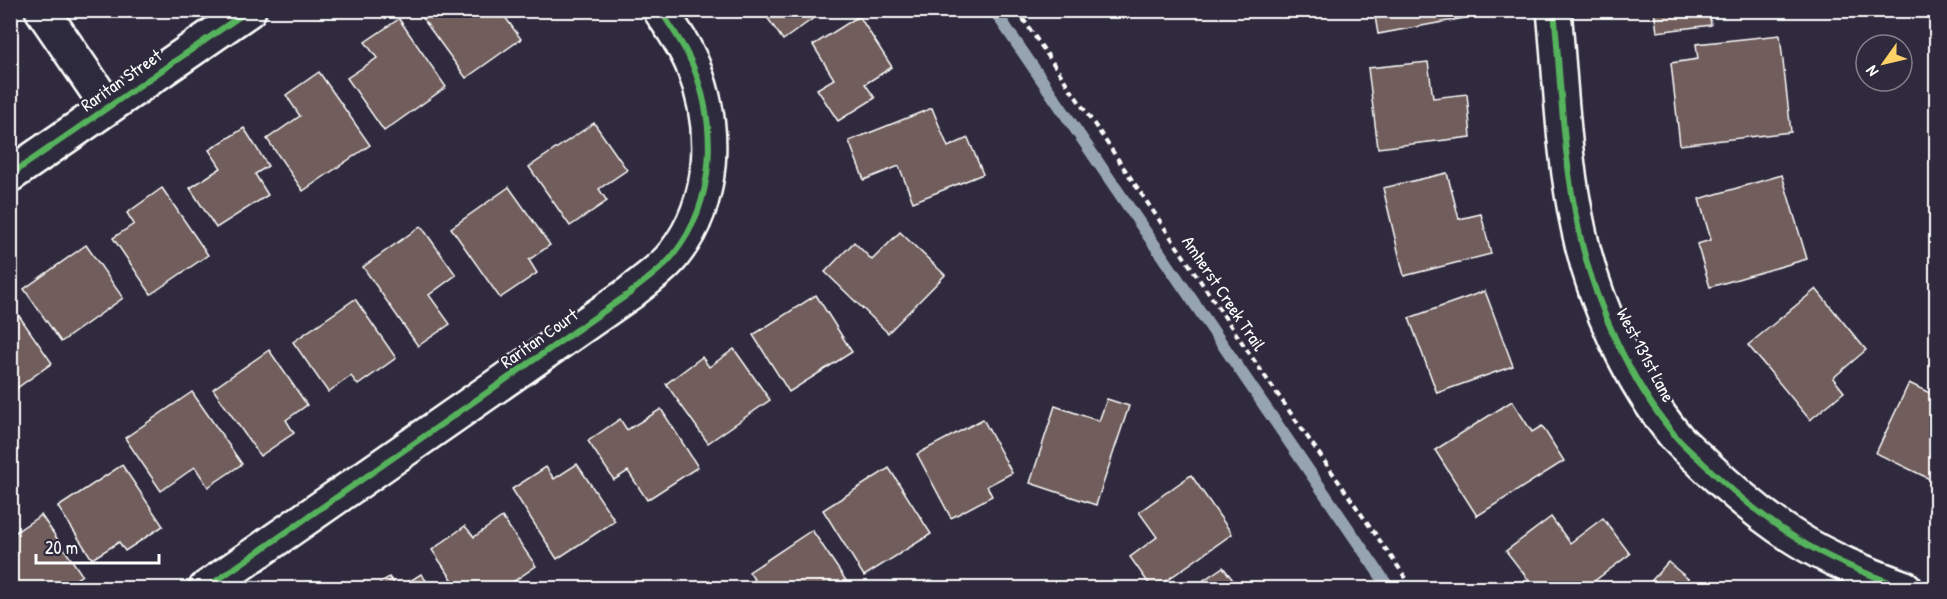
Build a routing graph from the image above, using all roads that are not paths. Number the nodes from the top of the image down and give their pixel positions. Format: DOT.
graph roads {
  1 [pos="42,10"];
  2 [pos="249,10"];
  3 [pos="1554,10"];
  4 [pos="662,13"];
  5 [pos="108,107"];
  6 [pos="10,175"];
  7 [pos="206,588"];
  8 [pos="1905,588"];
  1 -- 5 [label="street"];
  2 -- 5 [label="street, Raritan Street"];
  3 -- 8 [label="street, West 131st Lane"];
  4 -- 7 [label="street, Raritan Court"];
  5 -- 6 [label="street, Raritan Street"];
}
